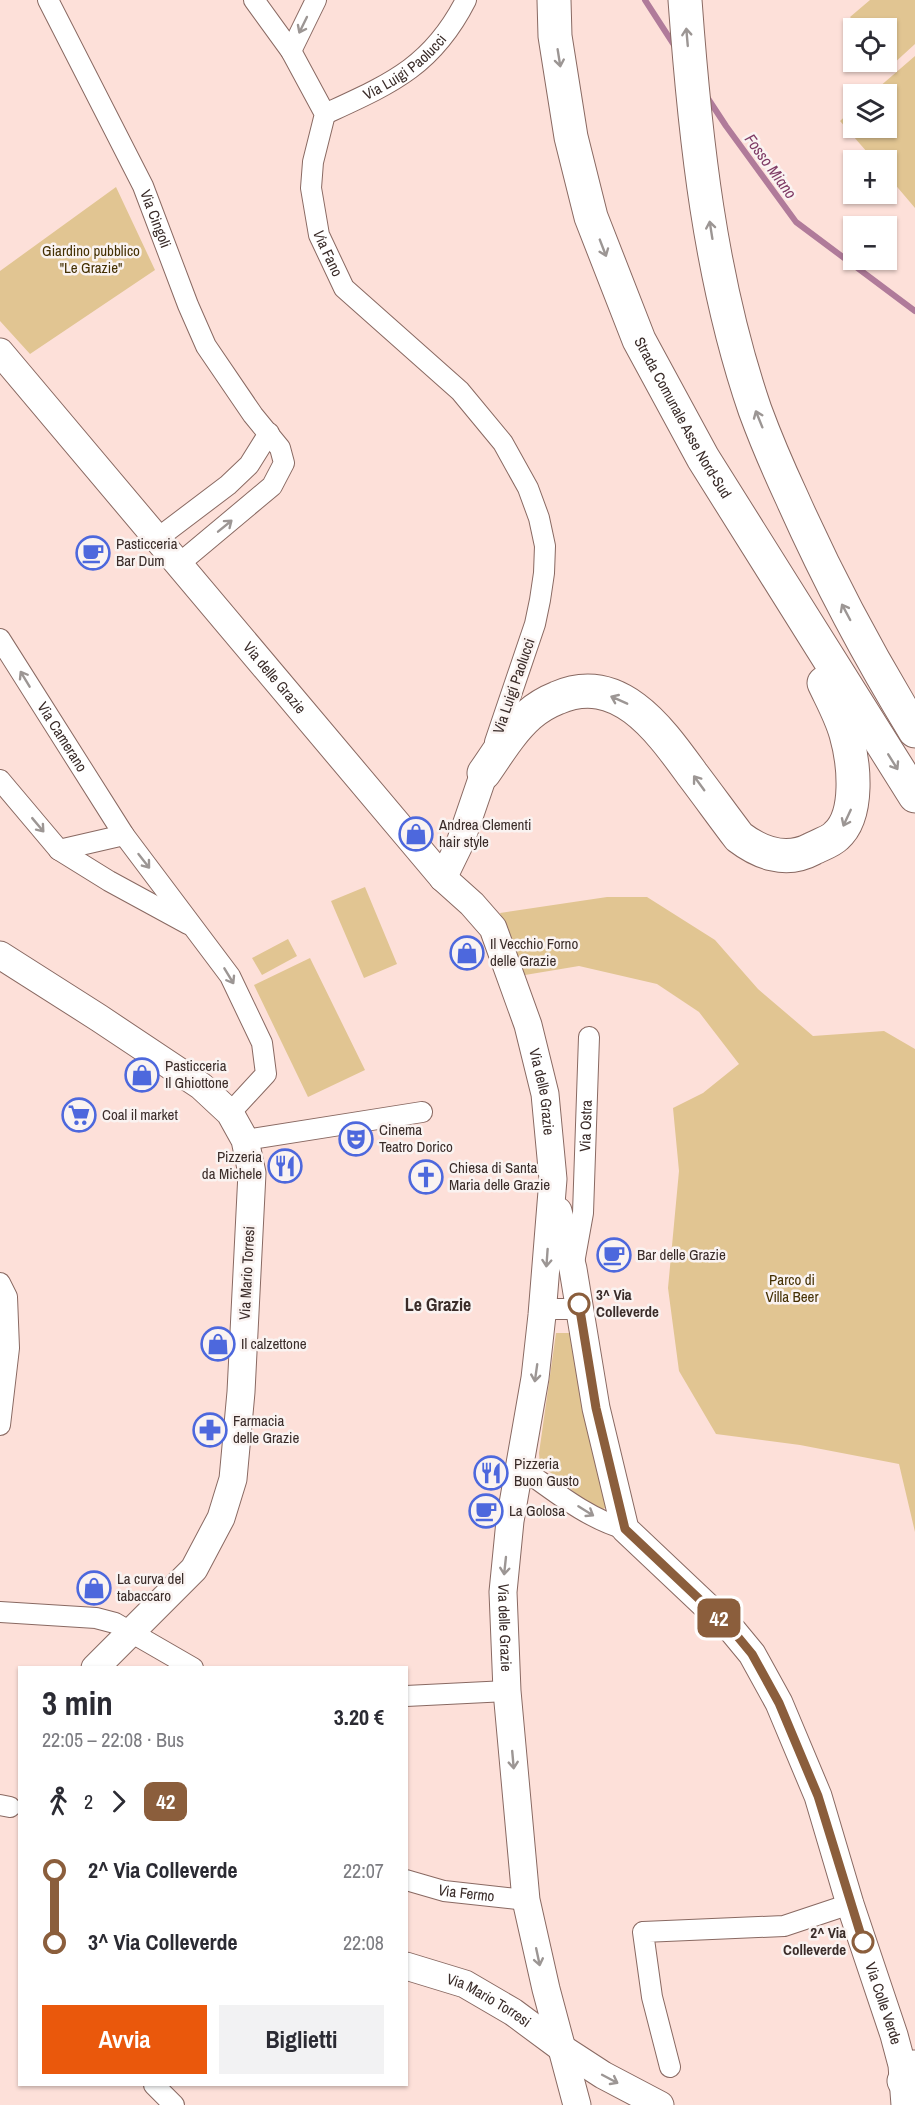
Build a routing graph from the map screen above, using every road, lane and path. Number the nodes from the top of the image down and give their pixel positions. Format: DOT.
graph roads {
  1 [pos="48,0"];
  2 [pos="254,0"];
  3 [pos="315,0"];
  4 [pos="466,0"];
  5 [pos="555,0"];
  6 [pos="685,0"];
  7 [pos="291,51"];
  8 [pos="325,114"];
  9 [pos="0,352"];
  10 [pos="269,433"];
  11 [pos="228,485"];
  12 [pos="528,488"];
  13 [pos="249,507"];
  14 [pos="748,531"];
  15 [pos="158,538"];
  16 [pos="180,563"];
  17 [pos="0,639"];
  18 [pos="915,731"];
  19 [pos="484,773"];
  20 [pos="0,780"];
  21 [pos="915,796"];
  22 [pos="124,835"];
  23 [pos="59,850"];
  24 [pos="443,878"];
  25 [pos="195,928"];
  26 [pos="0,955"];
  27 [pos="589,1038"];
  28 [pos="422,1112"];
  29 [pos="230,1113"];
  30 [pos="244,1140"];
  31 [pos="553,1179"];
  32 [pos="571,1213"];
  33 [pos="0,1283"];
  34 [pos="580,1310"];
  35 [pos="542,1315"];
  36 [pos="1,1415"];
  37 [pos="520,1467"];
  38 [pos="625,1529"];
  39 [pos="0,1612"];
  40 [pos="132,1632"];
  41 [pos="97,1666"];
  42 [pos="190,1666"];
  43 [pos="507,1691"];
  44 [pos="408,1696"];
  45 [pos="408,1881"];
  46 [pos="526,1900"];
  47 [pos="850,1904"];
  48 [pos="408,1967"];
  49 [pos="563,2049"];
  50 [pos="670,2067"];
  51 [pos="908,2084"];
  52 [pos="157,2086"];
  53 [pos="174,2105"];
  54 [pos="577,2105"];
  55 [pos="660,2105"];
  1 -- 10 [label="street, Via Cingoli"];
  2 -- 7 [label="street"];
  3 -- 7 [label="street, one-way"];
  4 -- 8 [label="street, Via Luigi Paolucci"];
  5 -- 14 [label="highway, Strada Comunale Asse Nord-Sud, one-way"];
  18 -- 6 [label="highway, one-way"];
  7 -- 8 [label="street"];
  8 -- 12 [label="street, Via Fano"];
  9 -- 15 [label="street, Via delle Grazie"];
  10 -- 11 [label="street"];
  10 -- 13 [label="street, Via Cingoli"];
  11 -- 13 [label="street"];
  11 -- 15 [label="street"];
  12 -- 19 [label="street, Via Luigi Paolucci"];
  16 -- 13 [label="street, Via Cingoli, one-way"];
  14 -- 19 [label="highway, one-way"];
  14 -- 21 [label="highway, Strada Comunale Asse Nord-Sud, one-way"];
  15 -- 16 [label="street, Via delle Grazie"];
  16 -- 24 [label="street, Via delle Grazie"];
  22 -- 17 [label="street, Via Camerano, one-way"];
  19 -- 24 [label="street, Via Luigi Paolucci"];
  20 -- 23 [label="street, Via Camerano, one-way"];
  22 -- 23 [label="street"];
  22 -- 25 [label="street, Via Camerano, one-way"];
  23 -- 25 [label="street, Via Camerano"];
  24 -- 31 [label="street, Via delle Grazie"];
  25 -- 29 [label="street, Via Camerano, one-way"];
  26 -- 29 [label="street, Via Mario Torresi"];
  27 -- 32 [label="street, Via Ostra"];
  28 -- 30 [label="street"];
  29 -- 30 [label="street, Via Mario Torresi"];
  30 -- 40 [label="street, Via Mario Torresi"];
  31 -- 32 [label="street"];
  31 -- 35 [label="street, Via delle Grazie, one-way"];
  32 -- 34 [label="street"];
  33 -- 36 [label="street"];
  34 -- 35 [label="street"];
  34 -- 38 [label="street"];
  35 -- 37 [label="street, Via delle Grazie, one-way"];
  37 -- 38 [label="street, Via Colle Verde, one-way"];
  37 -- 43 [label="street, Via delle Grazie, one-way"];
  38 -- 47 [label="street, Via Colle Verde"];
  39 -- 40 [label="street"];
  40 -- 41 [label="street, Via Mario Torresi"];
  40 -- 42 [label="street"];
  43 -- 44 [label="street"];
  43 -- 46 [label="street, Via delle Grazie, one-way"];
  45 -- 46 [label="street, Via Fermo"];
  46 -- 49 [label="street, Via delle Grazie, one-way"];
  47 -- 50 [label="street"];
  47 -- 51 [label="street, Via Colle Verde"];
  48 -- 49 [label="street, Via Mario Torresi"];
  49 -- 54 [label="street, Via delle Grazie"];
  49 -- 55 [label="street, Via Mario Torresi, one-way"];
  52 -- 53 [label="street"];
}
